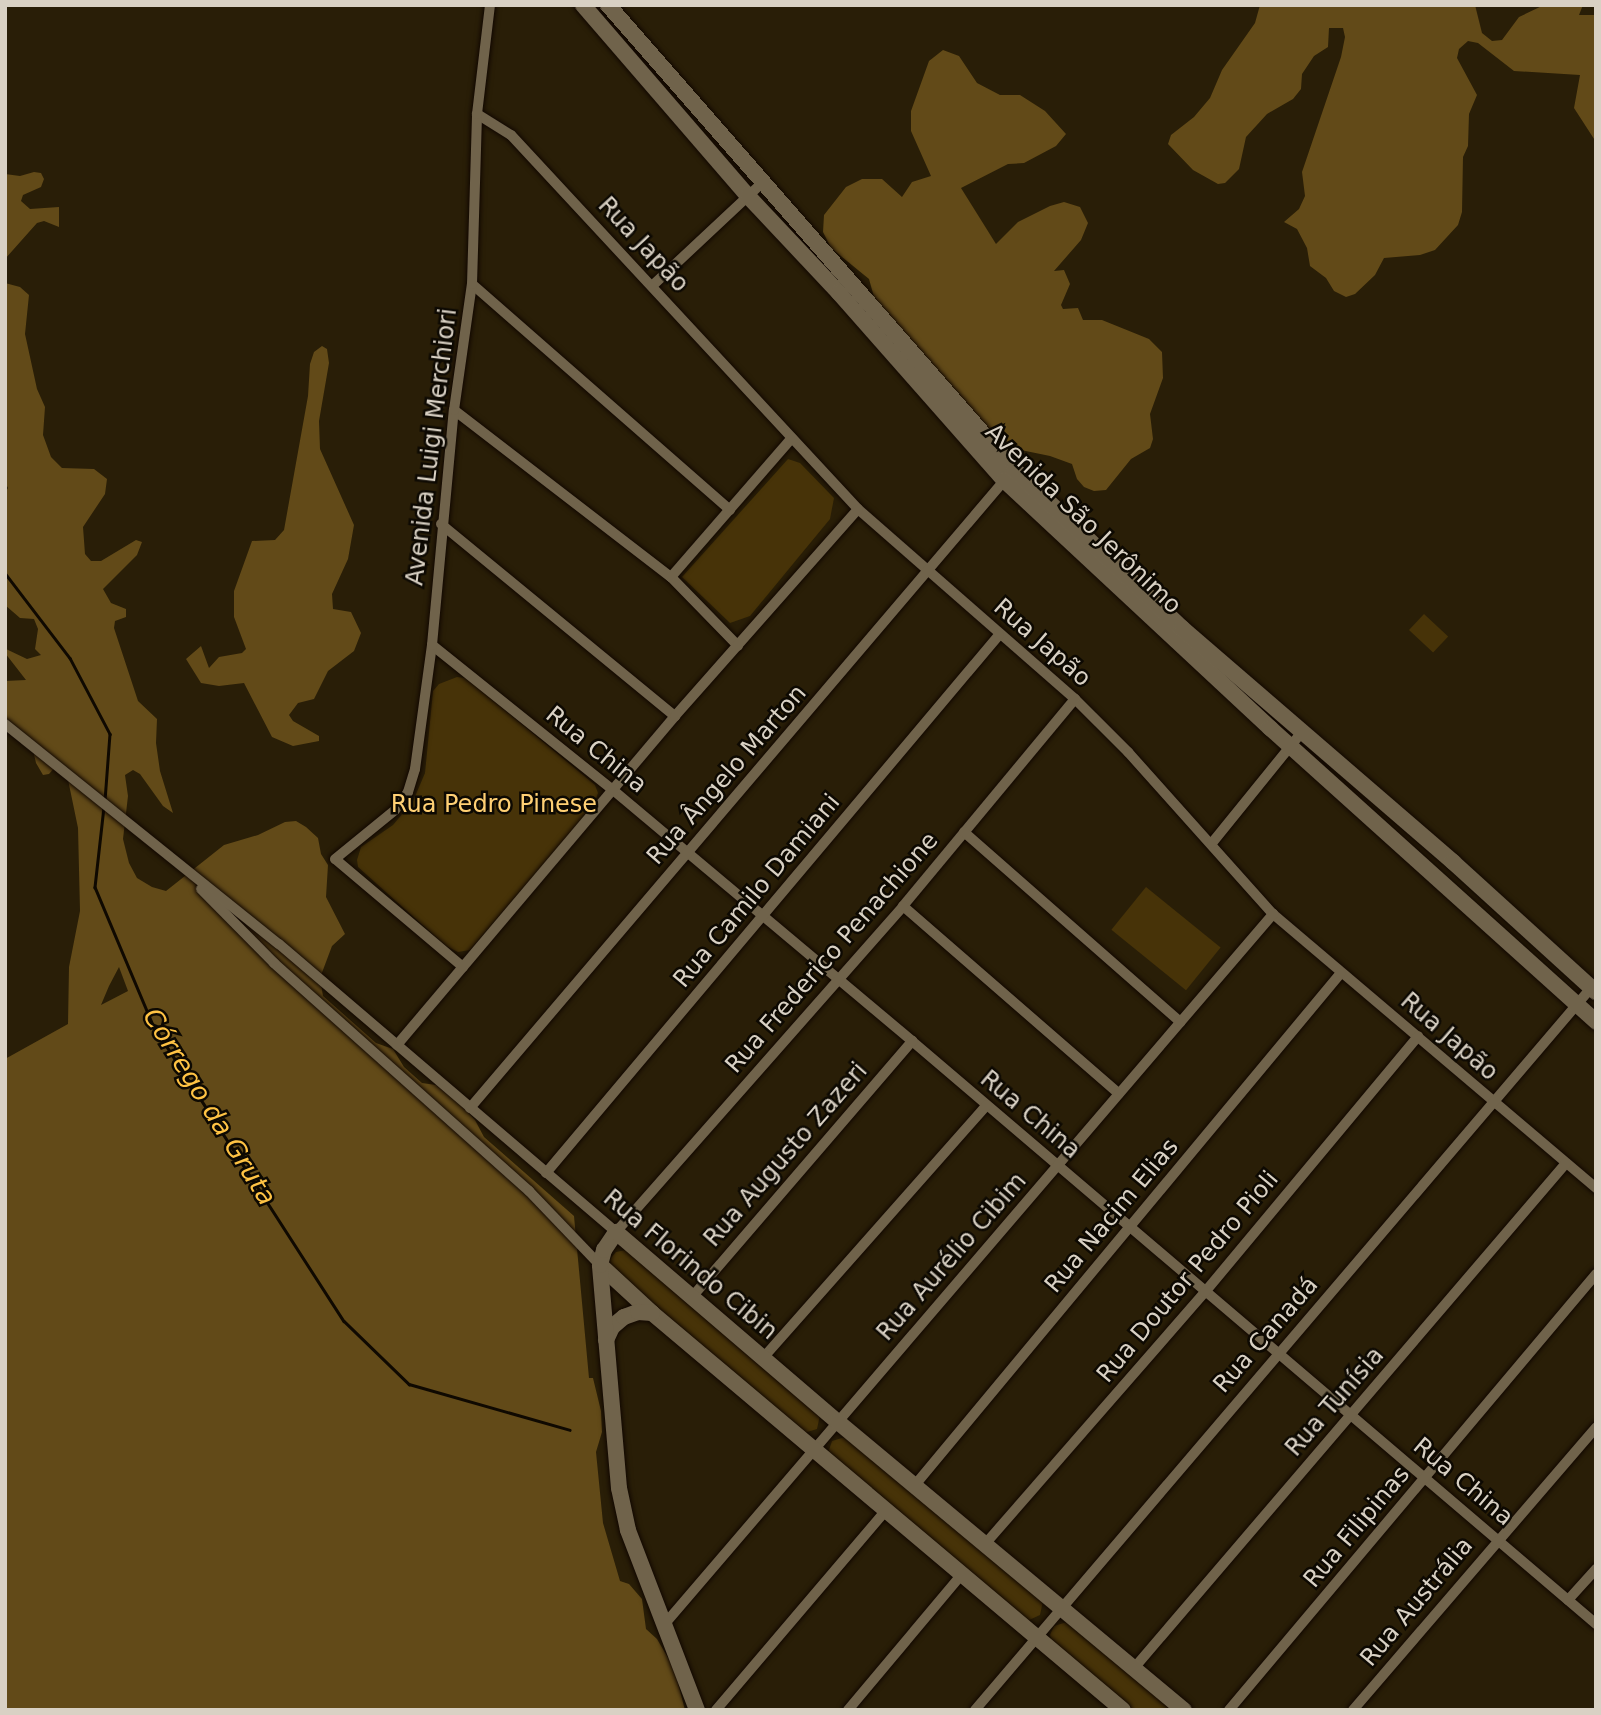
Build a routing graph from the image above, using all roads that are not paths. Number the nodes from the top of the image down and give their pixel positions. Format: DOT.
graph roads {
  1 [pos="490,5"];
  2 [pos="583,5"];
  3 [pos="608,5"];
  4 [pos="477,114"];
  5 [pos="761,184"];
  6 [pos="748,196"];
  7 [pos="472,284"];
  8 [pos="652,286"];
  9 [pos="868,300"];
  10 [pos="856,312"];
  11 [pos="454,410"];
  12 [pos="792,438"];
  13 [pos="1009,474"];
  14 [pos="859,509"];
  15 [pos="730,510"];
  16 [pos="441,524"];
  17 [pos="929,571"];
  18 [pos="671,577"];
  19 [pos="999,635"];
  20 [pos="432,645"];
  21 [pos="738,646"];
  22 [pos="1075,699"];
  23 [pos="675,716"];
  24 [pos="5,724"];
  25 [pos="1302,732"];
  26 [pos="1290,745"];
  27 [pos="613,790"];
  28 [pos="964,832"];
  29 [pos="1212,843"];
  30 [pos="688,853"];
  31 [pos="167,855"];
  32 [pos="904,906"];
  33 [pos="1273,914"];
  34 [pos="764,917"];
  35 [pos="463,967"];
  36 [pos="1340,974"];
  37 [pos="839,980"];
  38 [pos="1593,990"];
  39 [pos="1577,1005"];
  40 [pos="1180,1022"];
  41 [pos="1596,1022"];
  42 [pos="1418,1036"];
  43 [pos="912,1041"];
  44 [pos="397,1045"];
  45 [pos="1119,1094"];
  46 [pos="1494,1103"];
  47 [pos="986,1106"];
  48 [pos="470,1108"];
  49 [pos="1566,1163"];
  50 [pos="1059,1166"];
  51 [pos="546,1172"];
  52 [pos="1596,1188"];
  53 [pos="1131,1227"];
  54 [pos="616,1232"];
  55 [pos="600,1265"];
  56 [pos="1596,1274"];
  57 [pos="1205,1292"];
  58 [pos="692,1297"];
  59 [pos="652,1313"];
  60 [pos="606,1340"];
  61 [pos="1277,1353"];
  62 [pos="763,1358"];
  63 [pos="1352,1416"];
  64 [pos="838,1422"];
  65 [pos="1596,1427"];
  66 [pos="814,1449"];
  67 [pos="1425,1479"];
  68 [pos="915,1485"];
  69 [pos="886,1510"];
  70 [pos="1497,1539"];
  71 [pos="986,1543"];
  72 [pos="1596,1569"];
  73 [pos="962,1574"];
  74 [pos="1568,1601"];
  75 [pos="1063,1608"];
  76 [pos="1596,1624"];
  77 [pos="663,1626"];
  78 [pos="1036,1637"];
  79 [pos="1135,1667"];
  80 [pos="1105,1704"];
  81 [pos="697,1710"];
  82 [pos="716,1710"];
  83 [pos="848,1710"];
  84 [pos="975,1710"];
  85 [pos="1123,1710"];
  86 [pos="1184,1710"];
  87 [pos="1229,1710"];
  88 [pos="1353,1710"];
  1 -- 4 [label="street, Avenida Luigi Merchiori"];
  2 -- 6 [label="street, Avenida São Jerônimo"];
  3 -- 5 [label="street, Avenida São Jerônimo"];
  4 -- 7 [label="street, Avenida Luigi Merchiori"];
  4 -- 8 [label="street, Rua Japão"];
  5 -- 6 [label="street"];
  5 -- 9 [label="street, Avenida São Jerônimo"];
  6 -- 8 [label="street"];
  6 -- 10 [label="street, Avenida São Jerônimo"];
  7 -- 11 [label="street, Avenida Luigi Merchiori"];
  7 -- 15 [label="street"];
  8 -- 12 [label="street, Rua Japão"];
  9 -- 10 [label="street"];
  9 -- 13 [label="street, Avenida São Jerônimo"];
  10 -- 13 [label="street, Avenida São Jerônimo"];
  11 -- 16 [label="street, Avenida Luigi Merchiori"];
  11 -- 18 [label="street"];
  12 -- 14 [label="street, Rua Japão"];
  12 -- 15 [label="street"];
  13 -- 17 [label="street, Rua Ângelo Marton"];
  13 -- 25 [label="street, Avenida São Jerônimo"];
  13 -- 26 [label="street, Avenida São Jerônimo"];
  14 -- 17 [label="street, Rua Japão"];
  14 -- 21 [label="street"];
  15 -- 18 [label="street"];
  16 -- 20 [label="street, Avenida Luigi Merchiori"];
  16 -- 23 [label="street"];
  17 -- 19 [label="street, Rua Japão"];
  17 -- 30 [label="street, Rua Ângelo Marton"];
  18 -- 21 [label="street"];
  19 -- 22 [label="street, Rua Japão"];
  19 -- 34 [label="street, Rua Camilo Damiani"];
  20 -- 27 [label="street, Rua China"];
  20 -- 35 [label="street, Avenida Luigi Merchiori"];
  21 -- 23 [label="street"];
  22 -- 28 [label="street, Rua Frederico Penachione"];
  22 -- 29 [label="street, Rua Japão"];
  23 -- 27 [label="street"];
  24 -- 31 [label="street, Rua Florindo Cibin"];
  25 -- 26 [label="street"];
  25 -- 38 [label="street, Avenida São Jerônimo"];
  26 -- 29 [label="street"];
  26 -- 39 [label="street, Avenida São Jerônimo"];
  27 -- 30 [label="street, Rua China"];
  27 -- 35 [label="street"];
  28 -- 32 [label="street, Rua Frederico Penachione"];
  28 -- 40 [label="street"];
  29 -- 33 [label="street, Rua Japão"];
  30 -- 34 [label="street, Rua China"];
  30 -- 48 [label="street, Rua Ângelo Marton"];
  31 -- 44 [label="street, Rua Florindo Cibin"];
  31 -- 55 [label="street, Rua Florindo Cibin"];
  32 -- 37 [label="street, Rua Frederico Penachione"];
  32 -- 45 [label="street"];
  33 -- 36 [label="street, Rua Japão"];
  33 -- 40 [label="street, Rua Aurélio Cibim"];
  34 -- 37 [label="street, Rua China"];
  34 -- 51 [label="street, Rua Camilo Damiani"];
  35 -- 44 [label="street"];
  36 -- 42 [label="street, Rua Japão"];
  36 -- 53 [label="street, Rua Nacim Elias"];
  37 -- 43 [label="street, Rua China"];
  37 -- 54 [label="street, Rua Frederico Penachione"];
  38 -- 39 [label="street, Rua Canadá"];
  39 -- 41 [label="street, Avenida São Jerônimo"];
  39 -- 46 [label="street, Rua Canadá"];
  40 -- 45 [label="street, Rua Aurélio Cibim"];
  42 -- 46 [label="street, Rua Japão"];
  42 -- 57 [label="street, Rua Doutor Pedro Pioli"];
  43 -- 47 [label="street, Rua China"];
  43 -- 58 [label="street, Rua Augusto Zazeri"];
  44 -- 48 [label="street, Rua Florindo Cibin"];
  45 -- 50 [label="street, Rua Aurélio Cibim"];
  46 -- 49 [label="street, Rua Japão"];
  46 -- 61 [label="street, Rua Canadá"];
  47 -- 50 [label="street, Rua China"];
  47 -- 62 [label="street"];
  48 -- 51 [label="street, Rua Florindo Cibin"];
  49 -- 52 [label="street, Rua Japão"];
  49 -- 63 [label="street, Rua Tunísia"];
  50 -- 53 [label="street, Rua China"];
  50 -- 64 [label="street, Rua Aurélio Cibim"];
  51 -- 54 [label="street, Rua Florindo Cibin"];
  53 -- 57 [label="street, Rua China"];
  53 -- 68 [label="street, Rua Nacim Elias"];
  54 -- 55 [label="street"];
  54 -- 58 [label="street, Rua Florindo Cibin"];
  55 -- 59 [label="street, Rua Florindo Cibin"];
  55 -- 60 [label="street"];
  56 -- 67 [label="street, Rua Filipinas"];
  57 -- 61 [label="street, Rua China"];
  57 -- 71 [label="street, Rua Doutor Pedro Pioli"];
  58 -- 62 [label="street, Rua Florindo Cibin"];
  59 -- 60 [label="street"];
  59 -- 66 [label="street, Rua Florindo Cibin"];
  60 -- 77 [label="street"];
  61 -- 63 [label="street, Rua China"];
  61 -- 75 [label="street, Rua Canadá"];
  62 -- 64 [label="street, Rua Florindo Cibin"];
  63 -- 67 [label="street, Rua China"];
  63 -- 79 [label="street, Rua Tunísia"];
  64 -- 66 [label="street, Rua Aurélio Cibim"];
  64 -- 68 [label="street, Rua Florindo Cibin"];
  65 -- 70 [label="street, Rua Austrália"];
  66 -- 69 [label="street, Rua Florindo Cibin"];
  66 -- 77 [label="street, Rua Aurélio Cibim"];
  67 -- 70 [label="street, Rua China"];
  67 -- 87 [label="street, Rua Filipinas"];
  68 -- 71 [label="street, Rua Florindo Cibin"];
  69 -- 73 [label="street, Rua Florindo Cibin"];
  69 -- 82 [label="street"];
  70 -- 74 [label="street, Rua China"];
  70 -- 88 [label="street, Rua Austrália"];
  71 -- 75 [label="street, Rua Florindo Cibin"];
  72 -- 74 [label="street"];
  73 -- 78 [label="street, Rua Florindo Cibin"];
  73 -- 83 [label="street"];
  74 -- 76 [label="street, Rua China"];
  75 -- 78 [label="street, Rua Canadá"];
  75 -- 79 [label="street, Rua Florindo Cibin"];
  77 -- 81 [label="street"];
  78 -- 80 [label="street, Rua Florindo Cibin"];
  78 -- 84 [label="street, Rua Canadá"];
  79 -- 86 [label="street, Rua Florindo Cibin"];
  80 -- 85 [label="street, Rua Florindo Cibin"];
}
